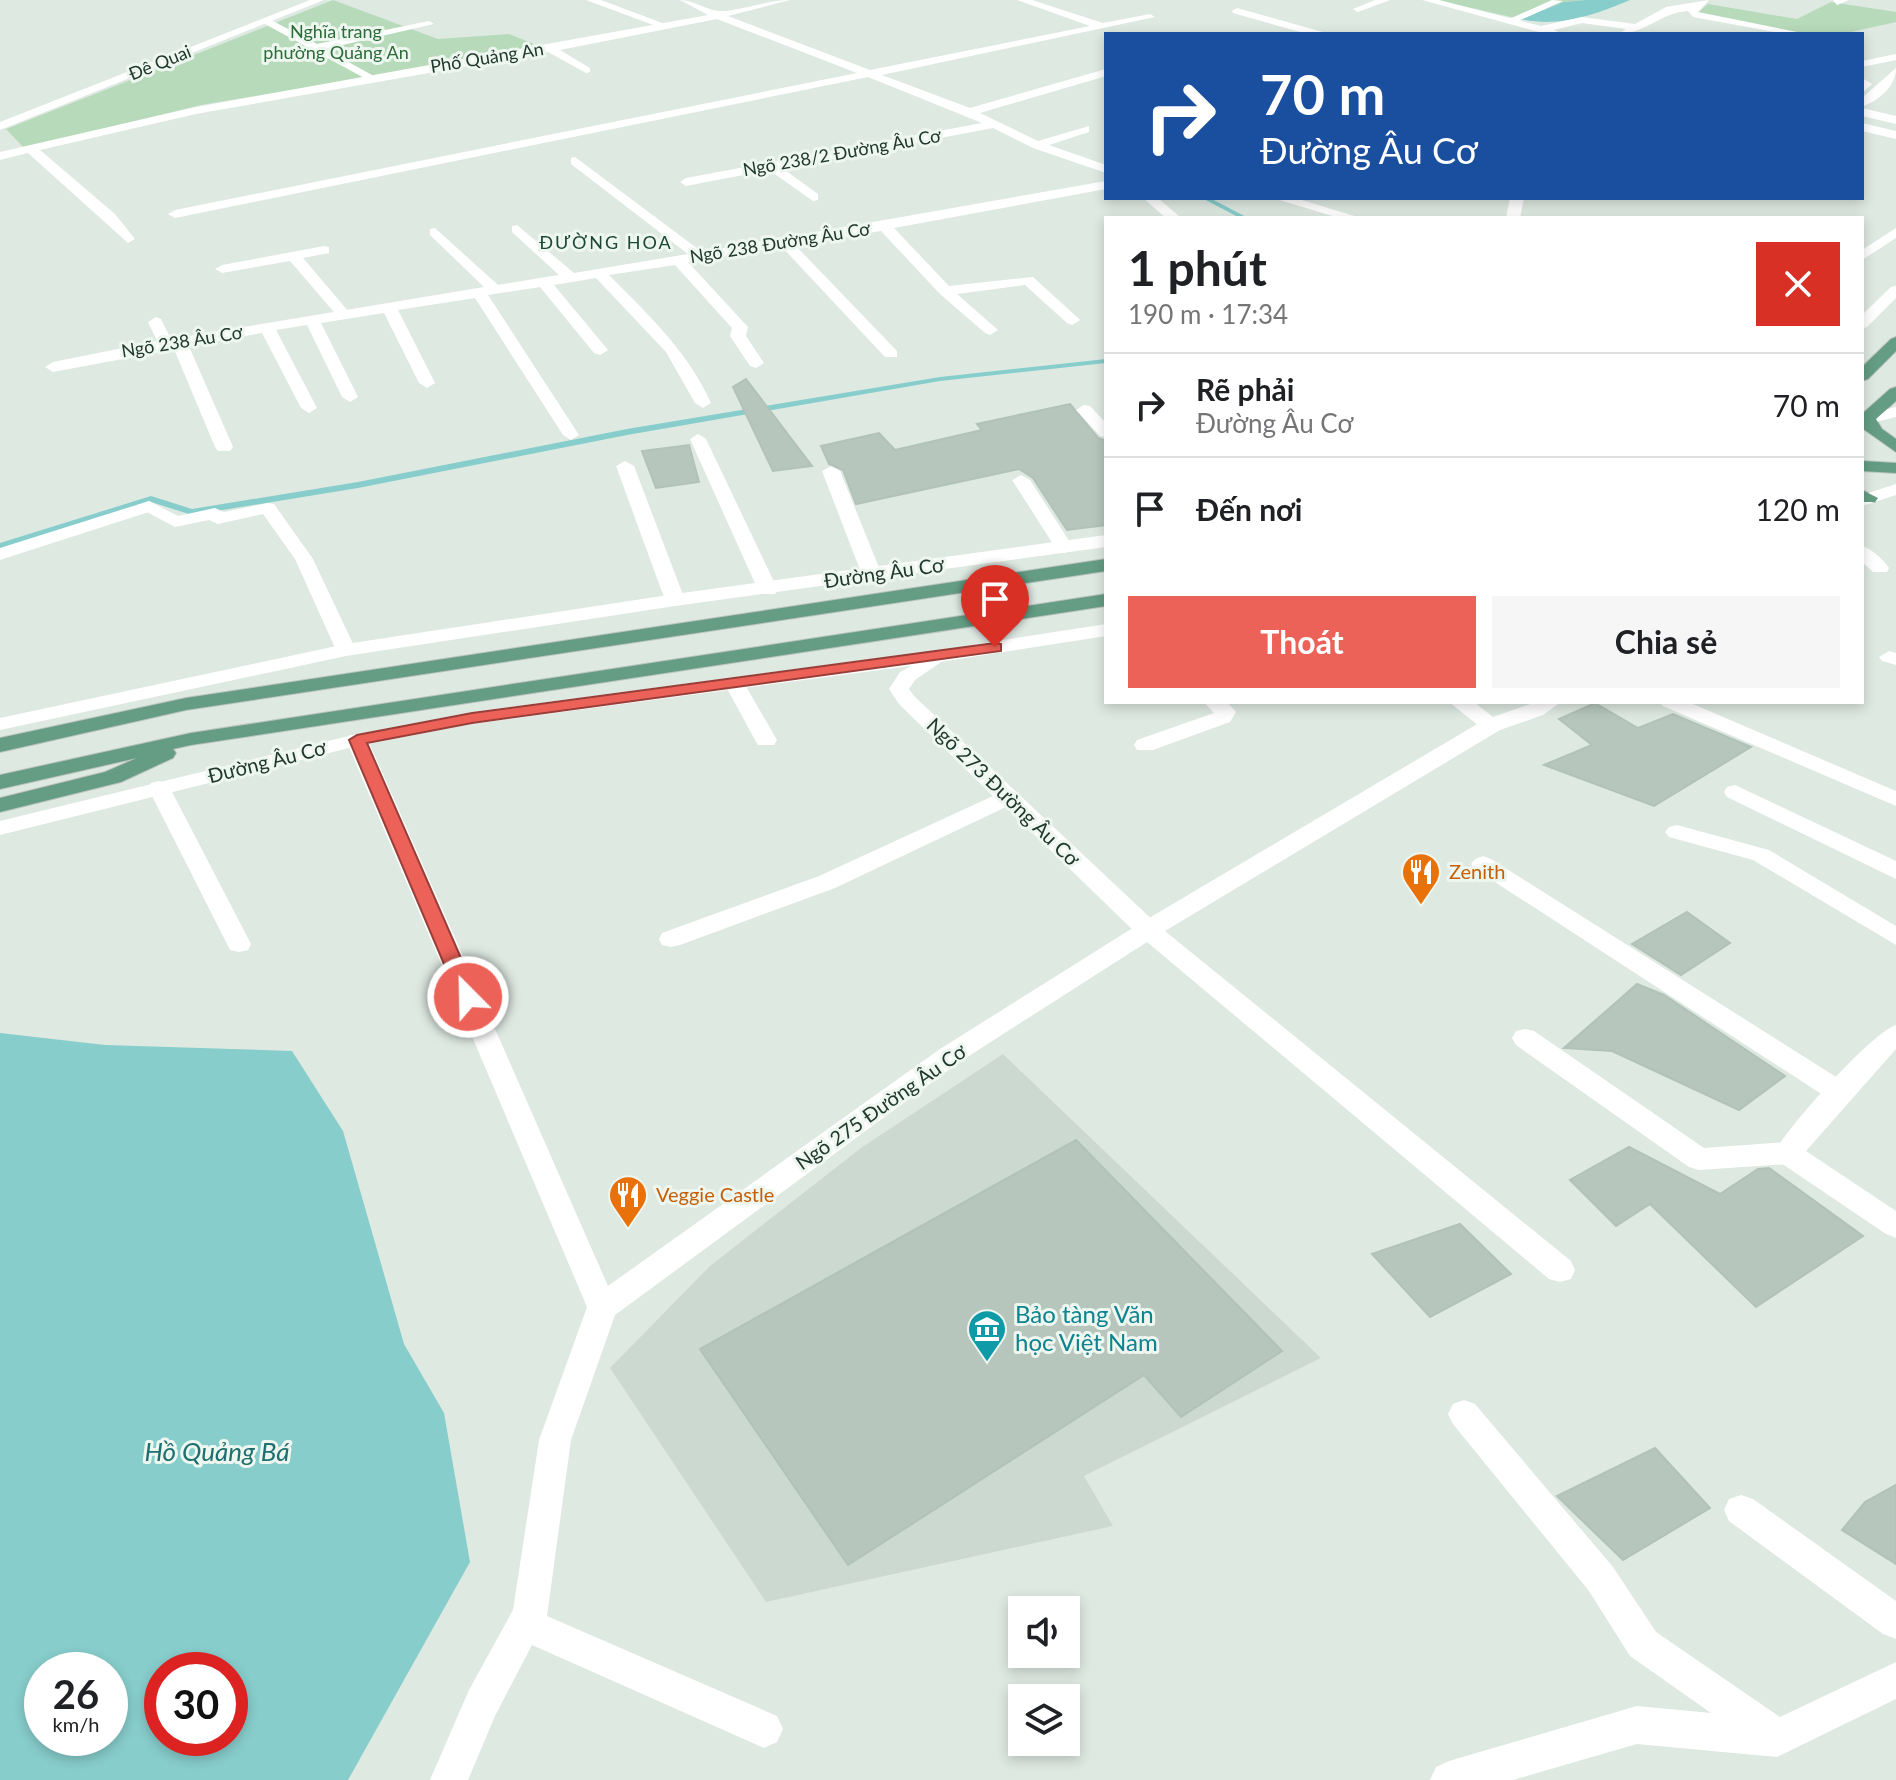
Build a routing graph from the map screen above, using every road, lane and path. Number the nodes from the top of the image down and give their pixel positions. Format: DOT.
graph roads {
  1 [pos="319,0"];
  2 [pos="591,0"];
  3 [pos="685,0"];
  4 [pos="785,0"];
  5 [pos="1022,0"];
  6 [pos="1385,0"];
  7 [pos="1427,0"];
  8 [pos="1704,0"];
  9 [pos="1558,1"];
  10 [pos="1694,8"];
  11 [pos="1358,9"];
  12 [pos="1237,11"];
  13 [pos="719,16"];
  14 [pos="1150,17"];
  15 [pos="1716,18"];
  16 [pos="1512,20"];
  17 [pos="267,21"];
  18 [pos="429,24"];
  19 [pos="668,27"];
  20 [pos="1106,28"];
  21 [pos="1544,29"];
  22 [pos="1631,30"];
  23 [pos="1697,31"];
  24 [pos="1312,32"];
  25 [pos="1552,32"];
  26 [pos="1791,32"];
  27 [pos="314,48"];
  28 [pos="549,48"];
  29 [pos="1896,57"];
  30 [pos="1864,64"];
  31 [pos="586,70"];
  32 [pos="1896,71"];
  33 [pos="1104,73"];
  34 [pos="872,74"];
  35 [pos="368,77"];
  36 [pos="1864,102"];
  37 [pos="969,112"];
  38 [pos="1864,112"];
  39 [pos="1896,120"];
  40 [pos="997,124"];
  41 [pos="0,126"];
  42 [pos="1864,127"];
  43 [pos="1085,129"];
  44 [pos="1896,135"];
  45 [pos="1037,145"];
  46 [pos="30,148"];
  47 [pos="0,156"];
  48 [pos="575,161"];
  49 [pos="771,166"];
  50 [pos="1104,168"];
  51 [pos="686,182"];
  52 [pos="1104,185"];
  53 [pos="813,197"];
  54 [pos="1152,200"];
  55 [pos="1287,200"];
  56 [pos="175,214"];
  57 [pos="1172,216"];
  58 [pos="1347,216"];
  59 [pos="884,226"];
  60 [pos="517,229"];
  61 [pos="435,232"];
  62 [pos="1896,232"];
  63 [pos="128,239"];
  64 [pos="785,242"];
  65 [pos="324,250"];
  66 [pos="1864,255"];
  67 [pos="293,256"];
  68 [pos="699,256"];
  69 [pos="678,260"];
  70 [pos="222,269"];
  71 [pos="598,272"];
  72 [pos="570,277"];
  73 [pos="544,282"];
  74 [pos="1896,290"];
  75 [pos="945,291"];
  76 [pos="487,292"];
  77 [pos="389,308"];
  78 [pos="344,315"];
  79 [pos="1072,320"];
  80 [pos="312,321"];
  81 [pos="156,322"];
  82 [pos="1864,322"];
  83 [pos="267,328"];
  84 [pos="990,330"];
  85 [pos="1896,342"];
  86 [pos="173,343"];
  87 [pos="600,350"];
  88 [pos="891,354"];
  89 [pos="756,363"];
  90 [pos="53,367"];
  91 [pos="1864,374"];
  92 [pos="427,383"];
  93 [pos="1896,392"];
  94 [pos="350,397"];
  95 [pos="703,403"];
  96 [pos="309,408"];
  97 [pos="1084,410"];
  98 [pos="1896,412"];
  99 [pos="1865,421"];
  100 [pos="1104,430"];
  101 [pos="571,435"];
  102 [pos="698,439"];
  103 [pos="224,447"];
  104 [pos="1896,447"];
  105 [pos="625,466"];
  106 [pos="1864,466"];
  107 [pos="1896,468"];
  108 [pos="831,471"];
  109 [pos="1021,480"];
  110 [pos="1896,489"];
  111 [pos="1864,498"];
  112 [pos="1104,541"];
  113 [pos="1064,547"];
  114 [pos="0,554"];
  115 [pos="1864,554"];
  116 [pos="1104,565"];
  117 [pos="1880,568"];
  118 [pos="872,575"];
  119 [pos="768,590"];
  120 [pos="675,600"];
  121 [pos="1104,600"];
  122 [pos="777,615"];
  123 [pos="1104,630"];
  124 [pos="346,650"];
  125 [pos="789,650"];
  126 [pos="940,656"];
  127 [pos="734,683"];
  128 [pos="1217,704"];
  129 [pos="1463,704"];
  130 [pos="1547,704"];
  131 [pos="1675,704"];
  132 [pos="0,724"];
  133 [pos="1492,725"];
  134 [pos="191,739"];
  135 [pos="357,740"];
  136 [pos="766,740"];
  137 [pos="0,745"];
  138 [pos="1145,745"];
  139 [pos="0,782"];
  140 [pos="159,788"];
  141 [pos="1735,792"];
  142 [pos="1009,797"];
  143 [pos="1896,799"];
  144 [pos="0,805"];
  145 [pos="0,828"];
  146 [pos="1677,832"];
  147 [pos="1483,864"];
  148 [pos="1896,871"];
  149 [pos="1148,930"];
  150 [pos="1896,937"];
  151 [pos="671,939"];
  152 [pos="239,944"];
  153 [pos="1896,1034"];
  154 [pos="1525,1038"];
  155 [pos="1839,1092"];
  156 [pos="1788,1153"];
  157 [pos="1896,1226"];
  158 [pos="1560,1270"];
  159 [pos="602,1307"];
  160 [pos="1464,1414"];
  161 [pos="1741,1510"];
  162 [pos="1896,1622"];
  163 [pos="524,1624"];
  164 [pos="1896,1680"];
  165 [pos="764,1729"];
  166 [pos="1777,1738"];
  167 [pos="449,1780"];
  168 [pos="1449,1780"];
  1 -- 17 [label="street, Đê Quai"];
  2 -- 19 [label="street"];
  3 -- 13 [label="street"];
  4 -- 13 [label="street, Phố Quảng An"];
  5 -- 20 [label="street"];
  6 -- 11 [label="street"];
  7 -- 16 [label="street"];
  8 -- 10 [label="street"];
  9 -- 16 [label="street"];
  10 -- 15 [label="street"];
  10 -- 22 [label="street"];
  12 -- 24 [label="street"];
  13 -- 19 [label="street, Phố Quảng An"];
  13 -- 34 [label="street"];
  14 -- 20 [label="street"];
  15 -- 23 [label="street"];
  15 -- 26 [label="street"];
  16 -- 21 [label="street"];
  17 -- 27 [label="street"];
  17 -- 41 [label="street, Đê Quai"];
  18 -- 27 [label="street"];
  19 -- 28 [label="street, Phố Quảng An"];
  20 -- 34 [label="street"];
  21 -- 22 [label="street"];
  21 -- 25 [label="street"];
  27 -- 35 [label="street"];
  28 -- 31 [label="street"];
  28 -- 35 [label="street, Phố Quảng An"];
  29 -- 30 [label="street"];
  32 -- 36 [label="street"];
  33 -- 37 [label="street"];
  34 -- 37 [label="street"];
  34 -- 56 [label="street"];
  35 -- 46 [label="street, Phố Quảng An"];
  37 -- 40 [label="street"];
  38 -- 39 [label="street"];
  40 -- 45 [label="street"];
  40 -- 49 [label="street, Ngõ 238/2 Đường Âu Cơ"];
  42 -- 44 [label="street"];
  43 -- 45 [label="street"];
  45 -- 50 [label="street"];
  46 -- 47 [label="street, Phố Quảng An"];
  46 -- 63 [label="street"];
  48 -- 68 [label="street"];
  49 -- 51 [label="street, Ngõ 238/2 Đường Âu Cơ"];
  49 -- 53 [label="street"];
  52 -- 59 [label="street, Ngõ 238 Đường Âu Cơ"];
  54 -- 57 [label="street"];
  55 -- 58 [label="street"];
  59 -- 64 [label="street, Ngõ 238 Đường Âu Cơ"];
  59 -- 75 [label="street"];
  60 -- 72 [label="street"];
  61 -- 76 [label="street"];
  62 -- 66 [label="street"];
  64 -- 68 [label="street, Ngõ 238 Đường Âu Cơ"];
  64 -- 88 [label="street"];
  65 -- 67 [label="street"];
  67 -- 70 [label="street"];
  67 -- 78 [label="street"];
  68 -- 69 [label="street, Ngõ 238 Đường Âu Cơ"];
  69 -- 71 [label="street, Ngõ 238 Đường Âu Cơ"];
  69 -- 89 [label="street"];
  71 -- 72 [label="street, Ngõ 238 Đường Âu Cơ"];
  71 -- 95 [label="street"];
  72 -- 73 [label="street, Ngõ 238 Đường Âu Cơ"];
  73 -- 76 [label="street, Ngõ 238 Đường Âu Cơ"];
  73 -- 87 [label="street"];
  74 -- 82 [label="street"];
  75 -- 79 [label="street"];
  75 -- 84 [label="street"];
  76 -- 77 [label="street, Ngõ 238 Đường Âu Cơ"];
  76 -- 101 [label="street"];
  77 -- 78 [label="street, Ngõ 238 Đường Âu Cơ"];
  77 -- 92 [label="street"];
  78 -- 80 [label="street, Ngõ 238 Đường Âu Cơ"];
  80 -- 83 [label="street, Ngõ 238 Âu Cơ"];
  80 -- 94 [label="street"];
  81 -- 86 [label="street"];
  83 -- 86 [label="street, Ngõ 238 Âu Cơ"];
  83 -- 96 [label="street"];
  85 -- 91 [label="main road"];
  86 -- 90 [label="street, Ngõ 238 Âu Cơ"];
  86 -- 103 [label="street"];
  93 -- 99 [label="main road"];
  97 -- 100 [label="street"];
  98 -- 99 [label="street"];
  99 -- 104 [label="main road"];
  102 -- 119 [label="street"];
  105 -- 120 [label="street"];
  106 -- 107 [label="main road"];
  108 -- 118 [label="street"];
  109 -- 113 [label="street"];
  110 -- 111 [label="street"];
  112 -- 113 [label="street, Đường Âu Cơ"];
  113 -- 118 [label="street, Đường Âu Cơ"];
  114 -- 124 [label="street"];
  115 -- 117 [label="street"];
  116 -- 122 [label="main road, Đường Âu Cơ"];
  118 -- 119 [label="street, Đường Âu Cơ"];
  119 -- 120 [label="street, Đường Âu Cơ"];
  120 -- 124 [label="street, Đường Âu Cơ"];
  121 -- 125 [label="main road, Đường Âu Cơ"];
  122 -- 125 [label="main road"];
  122 -- 137 [label="main road, Đường Âu Cơ"];
  123 -- 126 [label="street, Đường Âu Cơ"];
  124 -- 132 [label="street, Đường Âu Cơ"];
  125 -- 134 [label="main road, Đường Âu Cơ"];
  126 -- 127 [label="street, Đường Âu Cơ"];
  126 -- 142 [label="street, Ngõ 273 Đường Âu Cơ"];
  127 -- 135 [label="street, Đường Âu Cơ"];
  127 -- 136 [label="street"];
  128 -- 138 [label="street"];
  129 -- 133 [label="street"];
  130 -- 133 [label="street, Ngõ 275 Đường Âu Cơ"];
  131 -- 143 [label="street"];
  133 -- 149 [label="street, Ngõ 275 Đường Âu Cơ"];
  134 -- 139 [label="main road, Đường Âu Cơ"];
  134 -- 144 [label="main road"];
  135 -- 140 [label="street, Đường Âu Cơ"];
  135 -- 159 [label="street"];
  140 -- 145 [label="street, Đường Âu Cơ"];
  140 -- 152 [label="street"];
  141 -- 148 [label="street"];
  142 -- 149 [label="street, Ngõ 273 Đường Âu Cơ"];
  142 -- 151 [label="street"];
  146 -- 150 [label="street"];
  147 -- 155 [label="street"];
  149 -- 158 [label="street, Ngõ 273 Đường Âu Cơ"];
  149 -- 159 [label="street, Ngõ 275 Đường Âu Cơ"];
  153 -- 155 [label="street"];
  154 -- 156 [label="street"];
  155 -- 156 [label="street"];
  156 -- 157 [label="street"];
  159 -- 163 [label="street"];
  160 -- 166 [label="street"];
  161 -- 162 [label="street"];
  163 -- 165 [label="street"];
  163 -- 167 [label="street"];
  164 -- 166 [label="street"];
  166 -- 168 [label="street"];
}
